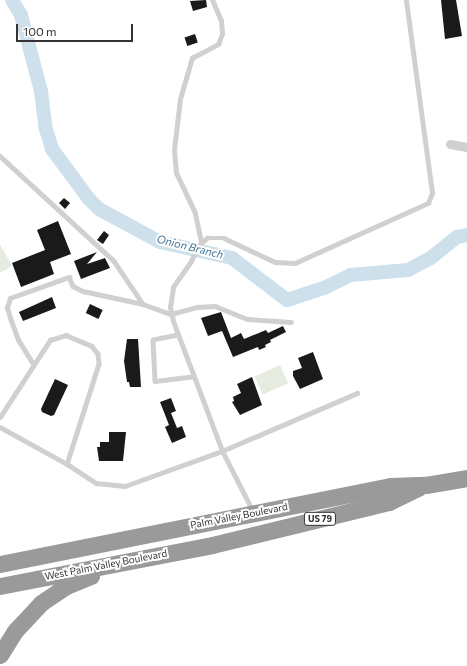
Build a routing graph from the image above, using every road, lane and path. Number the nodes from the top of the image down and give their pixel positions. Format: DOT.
graph roads {
  1 [pos="212,0"];
  2 [pos="406,0"];
  3 [pos="450,144"];
  4 [pos="467,147"];
  5 [pos="0,156"];
  6 [pos="201,242"];
  7 [pos="143,304"];
  8 [pos="171,314"];
  9 [pos="291,322"];
  10 [pos="178,335"];
  11 [pos="33,364"];
  12 [pos="194,376"];
  13 [pos="357,393"];
  14 [pos="0,417"];
  15 [pos="0,427"];
  16 [pos="222,451"];
  17 [pos="67,464"];
  18 [pos="467,478"];
  19 [pos="256,524"];
  20 [pos="212,545"];
  21 [pos="52,553"];
  22 [pos="144,558"];
  23 [pos="0,559"];
  24 [pos="0,564"];
  25 [pos="0,586"];
  26 [pos="0,655"];
  1 -- 6 [label="lane"];
  2 -- 6 [label="lane"];
  3 -- 4 [label="street"];
  5 -- 7 [label="lane"];
  6 -- 8 [label="lane"];
  7 -- 8 [label="lane"];
  7 -- 11 [label="lane"];
  8 -- 9 [label="lane"];
  8 -- 10 [label="lane"];
  10 -- 12 [label="lane"];
  10 -- 12 [label="lane"];
  11 -- 14 [label="lane"];
  11 -- 17 [label="lane"];
  12 -- 16 [label="lane"];
  13 -- 16 [label="lane"];
  15 -- 17 [label="lane"];
  16 -- 17 [label="lane"];
  16 -- 19 [label="lane"];
  18 -- 19 [label="highway, Palm Valley Boulevard / US 79"];
  19 -- 20 [label="highway, Palm Valley Boulevard / US 79"];
  19 -- 21 [label="highway, Palm Valley Boulevard / US 79"];
  20 -- 22 [label="highway, West Palm Valley Boulevard / US 79"];
  21 -- 23 [label="highway"];
  21 -- 24 [label="highway, US 79"];
  22 -- 25 [label="highway, West Palm Valley Boulevard / US 79"];
  22 -- 26 [label="highway"];
}
